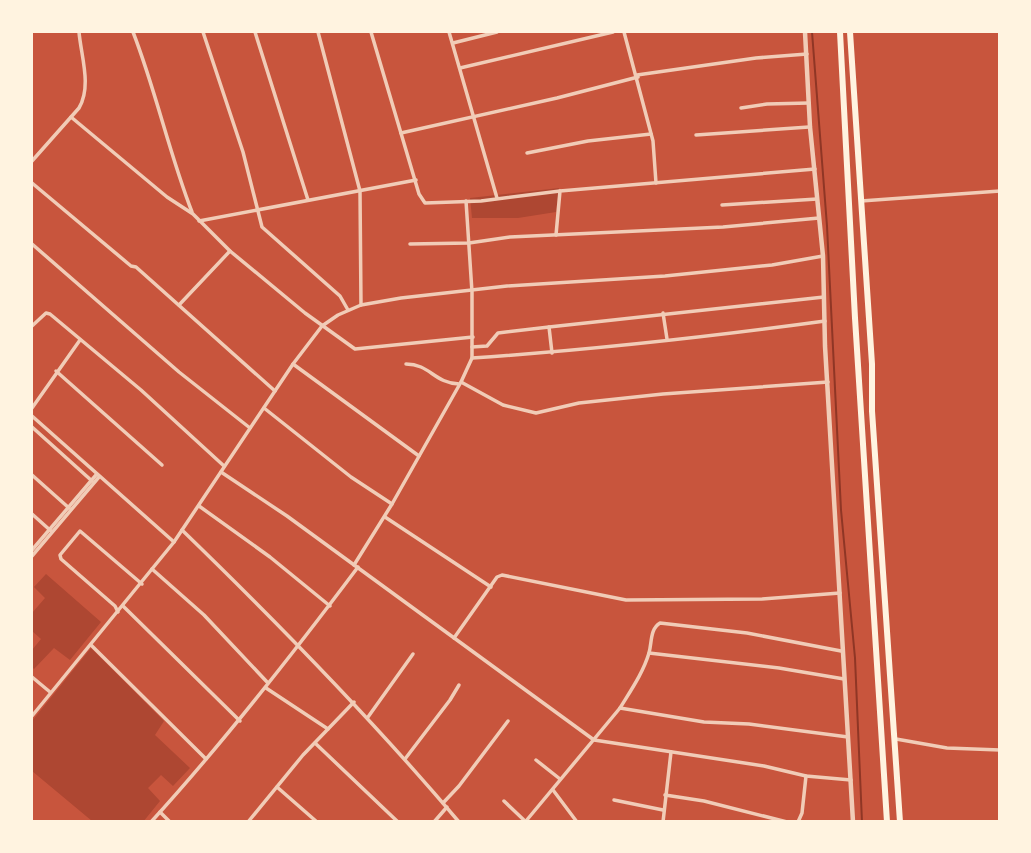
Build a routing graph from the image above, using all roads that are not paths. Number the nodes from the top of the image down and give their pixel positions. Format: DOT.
graph roads {
  1 [pos="79,32"];
  2 [pos="133,32"];
  3 [pos="203,32"];
  4 [pos="255,32"];
  5 [pos="318,32"];
  6 [pos="371,32"];
  7 [pos="449,32"];
  8 [pos="497,32"];
  9 [pos="613,32"];
  10 [pos="624,32"];
  11 [pos="805,32"];
  12 [pos="839,32"];
  13 [pos="850,32"];
  14 [pos="453,43"];
  15 [pos="807,54"];
  16 [pos="460,68"];
  17 [pos="637,76"];
  18 [pos="809,103"];
  19 [pos="741,108"];
  20 [pos="71,117"];
  21 [pos="473,117"];
  22 [pos="810,127"];
  23 [pos="401,133"];
  24 [pos="651,134"];
  25 [pos="696,135"];
  26 [pos="527,153"];
  27 [pos="32,161"];
  28 [pos="815,169"];
  29 [pos="416,180"];
  30 [pos="32,183"];
  31 [pos="656,183"];
  32 [pos="360,191"];
  33 [pos="560,191"];
  34 [pos="999,191"];
  35 [pos="497,198"];
  36 [pos="817,199"];
  37 [pos="309,200"];
  38 [pos="466,201"];
  39 [pos="861,201"];
  40 [pos="722,205"];
  41 [pos="257,210"];
  42 [pos="193,214"];
  43 [pos="819,218"];
  44 [pos="199,220"];
  45 [pos="556,235"];
  46 [pos="469,243"];
  47 [pos="32,244"];
  48 [pos="410,244"];
  49 [pos="230,251"];
  50 [pos="823,256"];
  51 [pos="472,292"];
  52 [pos="824,297"];
  53 [pos="361,304"];
  54 [pos="179,305"];
  55 [pos="348,310"];
  56 [pos="663,313"];
  57 [pos="825,321"];
  58 [pos="32,326"];
  59 [pos="322,326"];
  60 [pos="549,327"];
  61 [pos="473,337"];
  62 [pos="667,339"];
  63 [pos="80,340"];
  64 [pos="471,347"];
  65 [pos="552,352"];
  66 [pos="472,358"];
  67 [pos="293,363"];
  68 [pos="406,363"];
  69 [pos="57,371"];
  70 [pos="828,382"];
  71 [pos="460,383"];
  72 [pos="275,391"];
  73 [pos="32,408"];
  74 [pos="264,408"];
  75 [pos="32,416"];
  76 [pos="32,427"];
  77 [pos="250,428"];
  78 [pos="419,456"];
  79 [pos="162,464"];
  80 [pos="224,466"];
  81 [pos="221,471"];
  82 [pos="32,475"];
  83 [pos="97,475"];
  84 [pos="92,481"];
  85 [pos="392,503"];
  86 [pos="199,506"];
  87 [pos="70,509"];
  88 [pos="32,514"];
  89 [pos="384,517"];
  90 [pos="182,530"];
  91 [pos="51,531"];
  92 [pos="174,542"];
  93 [pos="32,554"];
  94 [pos="356,566"];
  95 [pos="152,569"];
  96 [pos="142,584"];
  97 [pos="491,587"];
  98 [pos="841,593"];
  99 [pos="123,606"];
  100 [pos="330,606"];
  101 [pos="118,612"];
  102 [pos="454,638"];
  103 [pos="90,644"];
  104 [pos="299,648"];
  105 [pos="841,651"];
  106 [pos="649,653"];
  107 [pos="413,654"];
  108 [pos="32,677"];
  109 [pos="844,679"];
  110 [pos="267,685"];
  111 [pos="459,685"];
  112 [pos="50,692"];
  113 [pos="354,702"];
  114 [pos="620,708"];
  115 [pos="32,716"];
  116 [pos="368,718"];
  117 [pos="240,721"];
  118 [pos="508,721"];
  119 [pos="328,729"];
  120 [pos="848,737"];
  121 [pos="896,739"];
  122 [pos="594,740"];
  123 [pos="314,743"];
  124 [pos="999,750"];
  125 [pos="671,752"];
  126 [pos="206,759"];
  127 [pos="405,759"];
  128 [pos="536,760"];
  129 [pos="806,776"];
  130 [pos="561,779"];
  131 [pos="850,780"];
  132 [pos="277,787"];
  133 [pos="553,789"];
  134 [pos="665,795"];
  135 [pos="614,800"];
  136 [pos="504,801"];
  137 [pos="443,803"];
  138 [pos="447,807"];
  139 [pos="664,810"];
  140 [pos="160,812"];
  141 [pos="253,816"];
  142 [pos="151,821"];
  143 [pos="170,821"];
  144 [pos="248,821"];
  145 [pos="259,821"];
  146 [pos="317,821"];
  147 [pos="398,821"];
  148 [pos="434,821"];
  149 [pos="459,821"];
  150 [pos="526,821"];
  151 [pos="577,821"];
  152 [pos="663,821"];
  153 [pos="787,821"];
  154 [pos="798,821"];
  155 [pos="853,821"];
  156 [pos="887,821"];
  157 [pos="901,821"];
  1 -- 20 [label="street"];
  2 -- 42 [label="street"];
  3 -- 41 [label="street"];
  4 -- 37 [label="street"];
  5 -- 32 [label="street"];
  6 -- 23 [label="street"];
  7 -- 14 [label="street"];
  8 -- 14 [label="street"];
  9 -- 16 [label="street"];
  10 -- 17 [label="street"];
  11 -- 15 [label="street"];
  12 -- 156 [label="highway"];
  13 -- 39 [label="highway"];
  14 -- 16 [label="street"];
  15 -- 17 [label="street"];
  15 -- 18 [label="street"];
  16 -- 21 [label="street"];
  17 -- 21 [label="street"];
  17 -- 24 [label="street"];
  18 -- 19 [label="street"];
  18 -- 22 [label="street"];
  20 -- 27 [label="street"];
  20 -- 42 [label="street"];
  21 -- 23 [label="street"];
  21 -- 35 [label="street"];
  22 -- 25 [label="street"];
  22 -- 28 [label="street"];
  23 -- 29 [label="street"];
  24 -- 26 [label="street"];
  24 -- 31 [label="street"];
  28 -- 31 [label="street"];
  28 -- 36 [label="street"];
  29 -- 32 [label="street"];
  29 -- 38 [label="street"];
  30 -- 54 [label="street"];
  31 -- 33 [label="street"];
  32 -- 37 [label="street"];
  32 -- 53 [label="street"];
  33 -- 35 [label="street"];
  33 -- 45 [label="street"];
  34 -- 39 [label="street"];
  35 -- 38 [label="street"];
  36 -- 40 [label="street"];
  36 -- 43 [label="street"];
  37 -- 41 [label="street"];
  38 -- 46 [label="street"];
  39 -- 121 [label="highway"];
  41 -- 44 [label="street"];
  41 -- 55 [label="street"];
  42 -- 44 [label="street"];
  43 -- 45 [label="street"];
  43 -- 50 [label="street"];
  44 -- 49 [label="street"];
  45 -- 46 [label="street"];
  46 -- 48 [label="street"];
  46 -- 51 [label="street"];
  47 -- 77 [label="street"];
  49 -- 54 [label="street"];
  49 -- 59 [label="street"];
  50 -- 51 [label="street"];
  50 -- 52 [label="street"];
  51 -- 53 [label="street"];
  51 -- 61 [label="street"];
  52 -- 56 [label="street"];
  52 -- 57 [label="street"];
  53 -- 55 [label="street"];
  54 -- 72 [label="street"];
  55 -- 59 [label="street"];
  56 -- 60 [label="street"];
  56 -- 62 [label="street"];
  57 -- 62 [label="street"];
  57 -- 70 [label="street"];
  58 -- 63 [label="street"];
  59 -- 61 [label="street"];
  59 -- 67 [label="street"];
  60 -- 64 [label="street"];
  60 -- 65 [label="street"];
  61 -- 64 [label="street"];
  62 -- 65 [label="street"];
  63 -- 69 [label="street"];
  63 -- 80 [label="street"];
  64 -- 66 [label="street"];
  65 -- 66 [label="street"];
  66 -- 71 [label="street"];
  67 -- 72 [label="street"];
  67 -- 78 [label="street"];
  68 -- 71 [label="street"];
  69 -- 73 [label="street"];
  69 -- 79 [label="street"];
  70 -- 71 [label="street"];
  70 -- 98 [label="street"];
  71 -- 78 [label="street"];
  72 -- 74 [label="street"];
  74 -- 77 [label="street"];
  74 -- 85 [label="street"];
  75 -- 83 [label="street"];
  76 -- 84 [label="street"];
  77 -- 80 [label="street"];
  78 -- 85 [label="street"];
  80 -- 81 [label="street"];
  81 -- 86 [label="street"];
  81 -- 94 [label="street"];
  82 -- 87 [label="street"];
  83 -- 84 [label="street"];
  83 -- 92 [label="street"];
  84 -- 87 [label="street"];
  85 -- 89 [label="street"];
  86 -- 90 [label="street"];
  86 -- 100 [label="street"];
  87 -- 91 [label="street"];
  88 -- 91 [label="street"];
  89 -- 94 [label="street"];
  89 -- 97 [label="street"];
  90 -- 92 [label="street"];
  90 -- 104 [label="street"];
  91 -- 93 [label="street"];
  92 -- 95 [label="street"];
  94 -- 100 [label="street"];
  94 -- 102 [label="street"];
  95 -- 96 [label="street"];
  95 -- 110 [label="street"];
  96 -- 99 [label="street"];
  96 -- 101 [label="street"];
  97 -- 98 [label="street"];
  97 -- 102 [label="street"];
  98 -- 105 [label="street"];
  99 -- 101 [label="street"];
  99 -- 117 [label="street"];
  100 -- 104 [label="street"];
  101 -- 103 [label="street"];
  102 -- 122 [label="street"];
  103 -- 112 [label="street"];
  103 -- 126 [label="street"];
  104 -- 110 [label="street"];
  104 -- 113 [label="street"];
  105 -- 106 [label="street"];
  105 -- 109 [label="street"];
  106 -- 109 [label="street"];
  106 -- 114 [label="street"];
  107 -- 116 [label="street"];
  108 -- 112 [label="street"];
  109 -- 120 [label="street"];
  110 -- 117 [label="street"];
  110 -- 119 [label="street"];
  111 -- 127 [label="street"];
  112 -- 115 [label="street"];
  113 -- 116 [label="street"];
  113 -- 119 [label="street"];
  114 -- 120 [label="street"];
  114 -- 122 [label="street"];
  116 -- 127 [label="street"];
  117 -- 126 [label="street"];
  118 -- 137 [label="street"];
  119 -- 123 [label="street"];
  120 -- 131 [label="street"];
  121 -- 124 [label="street"];
  121 -- 157 [label="highway"];
  122 -- 125 [label="street"];
  122 -- 130 [label="street"];
  123 -- 132 [label="street"];
  123 -- 147 [label="street"];
  125 -- 129 [label="street"];
  125 -- 134 [label="street"];
  126 -- 140 [label="street"];
  127 -- 137 [label="street"];
  128 -- 130 [label="street"];
  129 -- 131 [label="street"];
  129 -- 154 [label="street"];
  130 -- 133 [label="street"];
  131 -- 155 [label="street"];
  132 -- 141 [label="street"];
  132 -- 146 [label="street"];
  133 -- 150 [label="street"];
  133 -- 151 [label="street"];
  134 -- 139 [label="street"];
  134 -- 153 [label="street"];
  135 -- 139 [label="street"];
  136 -- 150 [label="street"];
  137 -- 138 [label="street"];
  138 -- 148 [label="street"];
  138 -- 149 [label="street"];
  139 -- 152 [label="street"];
  140 -- 142 [label="street"];
  140 -- 143 [label="street"];
  141 -- 144 [label="street"];
  141 -- 145 [label="street"];
}
